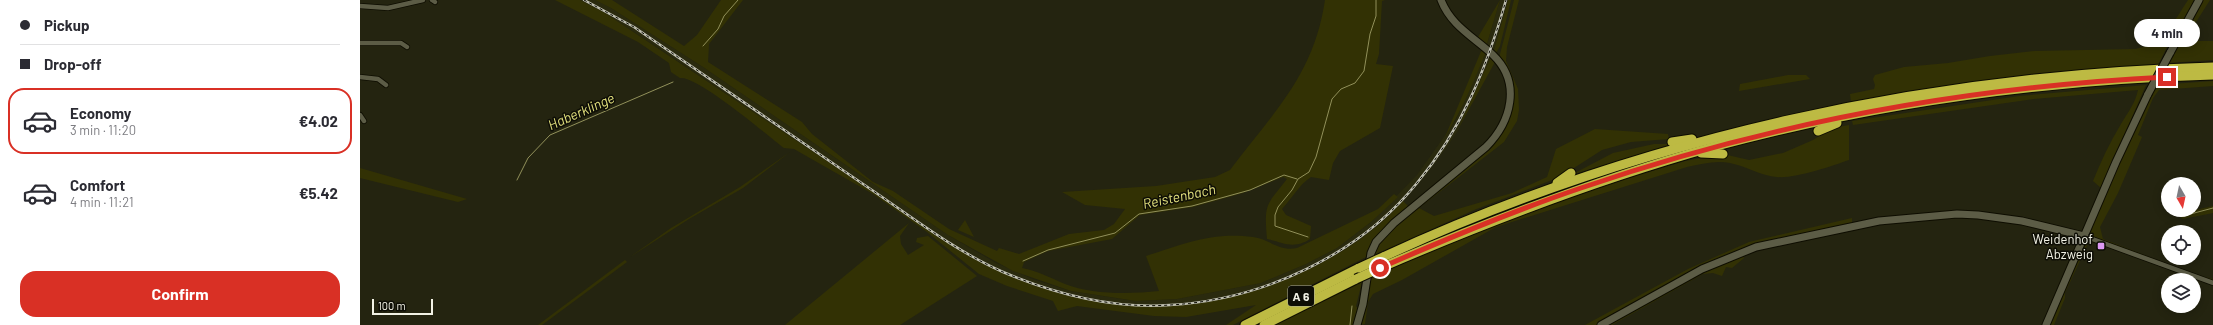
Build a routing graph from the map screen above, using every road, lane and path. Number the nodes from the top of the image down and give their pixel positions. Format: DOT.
graph roads {
  1 [pos="423,0"];
  2 [pos="1441,0"];
  3 [pos="2199,0"];
  4 [pos="360,6"];
  5 [pos="360,43"];
  6 [pos="407,47"];
  7 [pos="2213,67"];
  8 [pos="2213,75"];
  9 [pos="360,77"];
  10 [pos="386,85"];
  11 [pos="360,115"];
  12 [pos="1842,118"];
  13 [pos="364,121"];
  14 [pos="1818,131"];
  15 [pos="1709,139"];
  16 [pos="1672,142"];
  17 [pos="1696,152"];
  18 [pos="1723,154"];
  19 [pos="1572,173"];
  20 [pos="1552,188"];
  21 [pos="2084,236"];
  22 [pos="2213,283"];
  23 [pos="1245,325"];
  24 [pos="1264,325"];
  25 [pos="1357,325"];
  26 [pos="1601,325"];
  27 [pos="2046,325"];
  1 -- 4 [label="street"];
  2 -- 25 [label="street"];
  3 -- 21 [label="street, bridge"];
  5 -- 6 [label="street"];
  7 -- 15 [label="highway, A 6"];
  8 -- 12 [label="highway, A 6"];
  9 -- 10 [label="street"];
  11 -- 13 [label="street"];
  12 -- 14 [label="highway"];
  12 -- 17 [label="highway, A 6"];
  15 -- 16 [label="highway"];
  15 -- 20 [label="highway, A 6"];
  17 -- 18 [label="highway"];
  17 -- 24 [label="highway, A 6, bridge"];
  19 -- 20 [label="highway"];
  20 -- 23 [label="highway, A 6, bridge"];
  21 -- 22 [label="street"];
  21 -- 26 [label="street"];
  21 -- 27 [label="street"];
}
